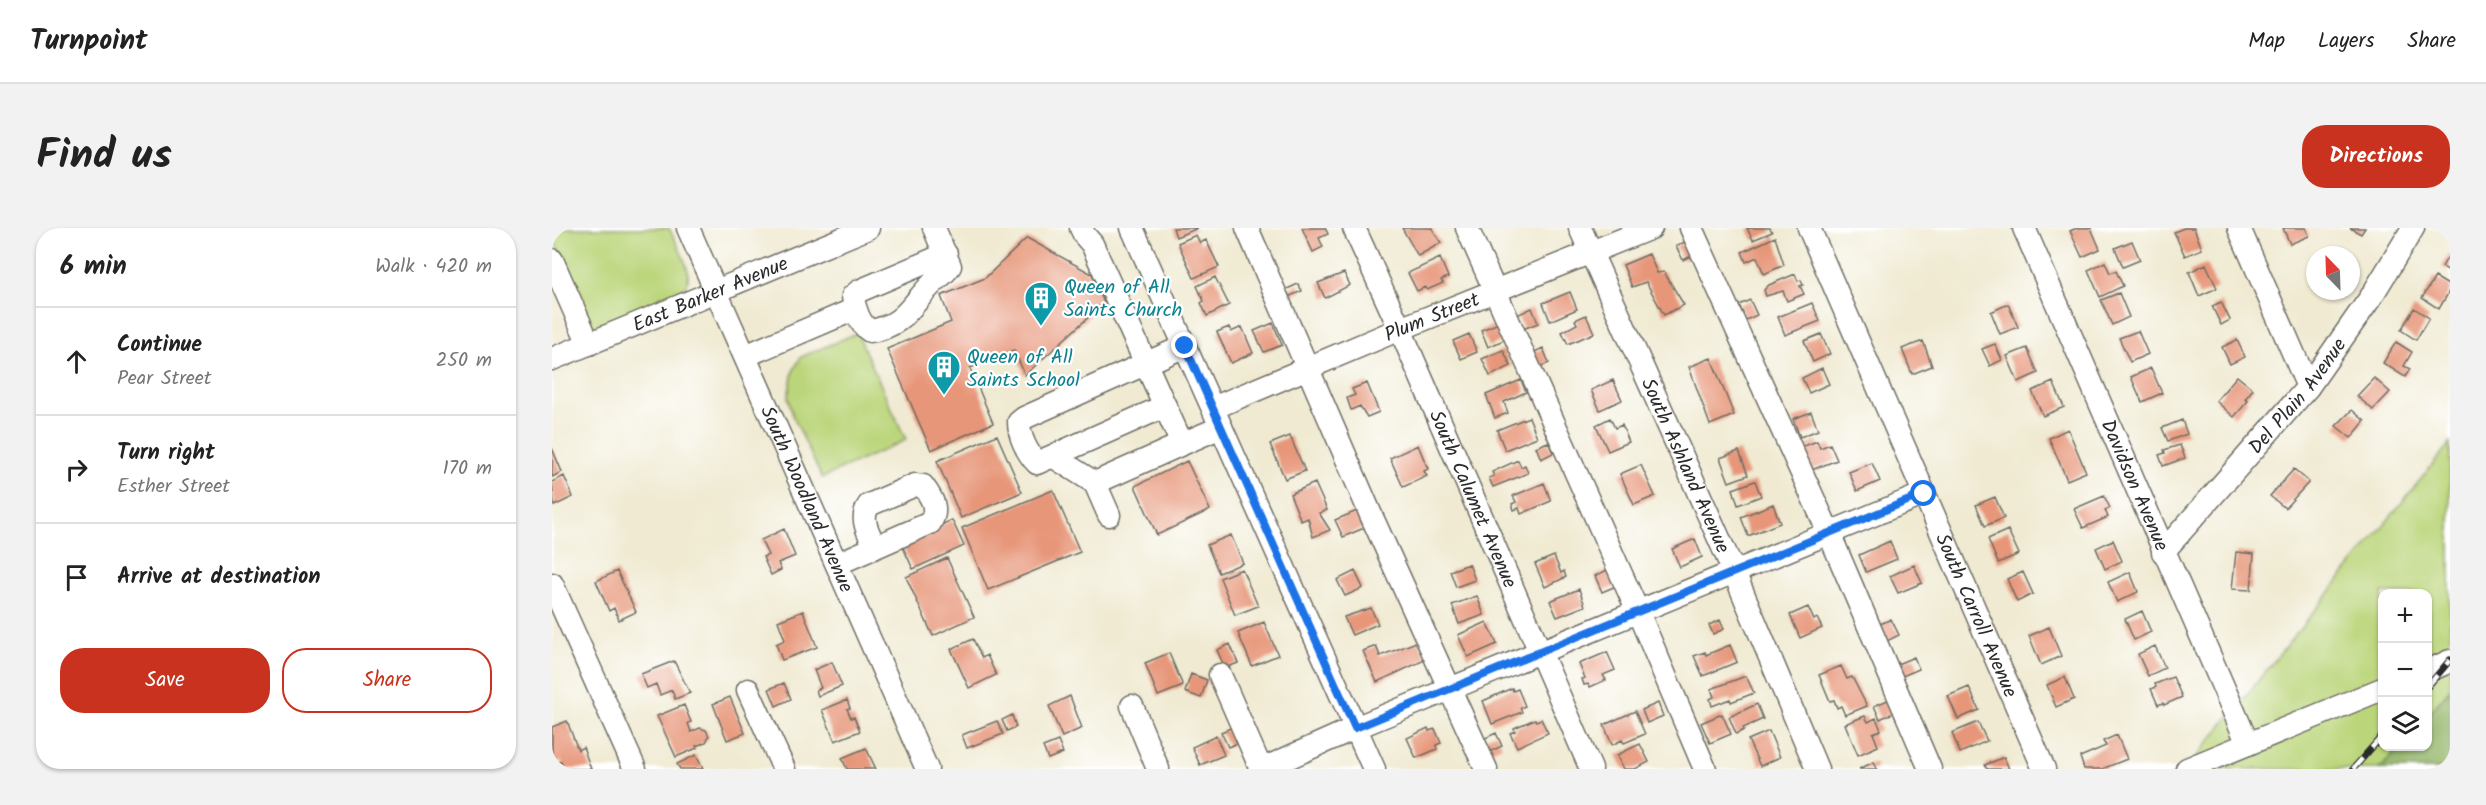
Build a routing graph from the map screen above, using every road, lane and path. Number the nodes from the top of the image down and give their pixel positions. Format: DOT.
graph roads {
  1 [pos="688,228"];
  2 [pos="868,228"];
  3 [pos="934,228"];
  4 [pos="1081,228"];
  5 [pos="1132,228"];
  6 [pos="1247,228"];
  7 [pos="1354,228"];
  8 [pos="1467,228"];
  9 [pos="1580,228"];
  10 [pos="1651,228"];
  11 [pos="1691,228"];
  12 [pos="1809,228"];
  13 [pos="2024,228"];
  14 [pos="2239,228"];
  15 [pos="2413,228"];
  16 [pos="821,237"];
  17 [pos="1590,252"];
  18 [pos="946,254"];
  19 [pos="552,260"];
  20 [pos="1495,291"];
  21 [pos="717,292"];
  22 [pos="855,309"];
  23 [pos="1400,329"];
  24 [pos="589,344"];
  25 [pos="1185,346"];
  26 [pos="745,356"];
  27 [pos="552,359"];
  28 [pos="1145,363"];
  29 [pos="1308,368"];
  30 [pos="2308,387"];
  31 [pos="1165,406"];
  32 [pos="1217,417"];
  33 [pos="1182,444"];
  34 [pos="1054,457"];
  35 [pos="1095,483"];
  36 [pos="1924,494"];
  37 [pos="1109,515"];
  38 [pos="1829,533"];
  39 [pos="875,547"];
  40 [pos="2163,552"];
  41 [pos="837,564"];
  42 [pos="1734,572"];
  43 [pos="552,584"];
  44 [pos="1638,612"];
  45 [pos="1540,652"];
  46 [pos="2450,661"];
  47 [pos="2432,668"];
  48 [pos="1220,675"];
  49 [pos="1451,689"];
  50 [pos="748,690"];
  51 [pos="2378,691"];
  52 [pos="1132,706"];
  53 [pos="1355,728"];
  54 [pos="2248,744"];
  55 [pos="635,769"];
  56 [pos="784,769"];
  57 [pos="927,769"];
  58 [pos="1158,769"];
  59 [pos="1262,769"];
  60 [pos="1374,769"];
  61 [pos="1486,769"];
  62 [pos="1591,769"];
  63 [pos="1705,769"];
  64 [pos="1817,769"];
  65 [pos="1930,769"];
  66 [pos="2044,769"];
  67 [pos="2187,769"];
  1 -- 21 [label="street, South Woodland Avenue"];
  2 -- 16 [label="street, East Barker Avenue"];
  3 -- 18 [label="street"];
  4 -- 28 [label="street"];
  5 -- 25 [label="street"];
  6 -- 29 [label="street"];
  7 -- 23 [label="street, South Calumet Avenue"];
  8 -- 20 [label="street"];
  9 -- 17 [label="street, South Ashland Avenue"];
  10 -- 17 [label="street, Plum Street"];
  11 -- 38 [label="street"];
  12 -- 36 [label="street, South Carroll Avenue"];
  13 -- 40 [label="street, Davidson Avenue"];
  14 -- 30 [label="street"];
  15 -- 30 [label="street, Del Plain Avenue"];
  16 -- 21 [label="street, East Barker Avenue"];
  17 -- 20 [label="street, Plum Street"];
  17 -- 42 [label="street, South Ashland Avenue"];
  18 -- 22 [label="street"];
  18 -- 22 [label="street"];
  19 -- 24 [label="street"];
  20 -- 23 [label="street, Plum Street"];
  20 -- 44 [label="street"];
  21 -- 24 [label="street, East Barker Avenue"];
  21 -- 26 [label="street, South Woodland Avenue"];
  22 -- 26 [label="street"];
  23 -- 29 [label="street, Plum Street"];
  23 -- 45 [label="street, South Calumet Avenue"];
  24 -- 27 [label="street, East Barker Avenue"];
  25 -- 28 [label="street"];
  25 -- 32 [label="street"];
  26 -- 41 [label="street, South Woodland Avenue"];
  28 -- 31 [label="street"];
  28 -- 34 [label="street"];
  29 -- 32 [label="street, Plum Street"];
  29 -- 49 [label="street"];
  30 -- 40 [label="street, Del Plain Avenue"];
  31 -- 33 [label="street"];
  31 -- 34 [label="street"];
  32 -- 33 [label="street, Plum Street"];
  32 -- 53 [label="street"];
  33 -- 35 [label="street, Plum Street"];
  34 -- 35 [label="street"];
  35 -- 37 [label="street"];
  36 -- 38 [label="street"];
  36 -- 66 [label="street, South Carroll Avenue"];
  38 -- 42 [label="street"];
  38 -- 65 [label="street"];
  39 -- 41 [label="street"];
  40 -- 54 [label="street, Davidson Avenue"];
  41 -- 57 [label="street, South Woodland Avenue"];
  42 -- 44 [label="street"];
  42 -- 64 [label="street, South Ashland Avenue"];
  43 -- 55 [label="street"];
  44 -- 45 [label="street"];
  44 -- 63 [label="street"];
  45 -- 49 [label="street"];
  45 -- 62 [label="street, South Calumet Avenue"];
  46 -- 47 [label="street"];
  48 -- 59 [label="street"];
  49 -- 53 [label="street"];
  49 -- 61 [label="street"];
  50 -- 56 [label="street"];
  51 -- 54 [label="street"];
  52 -- 58 [label="street"];
  53 -- 59 [label="street"];
  53 -- 60 [label="street"];
  54 -- 67 [label="street"];
}
